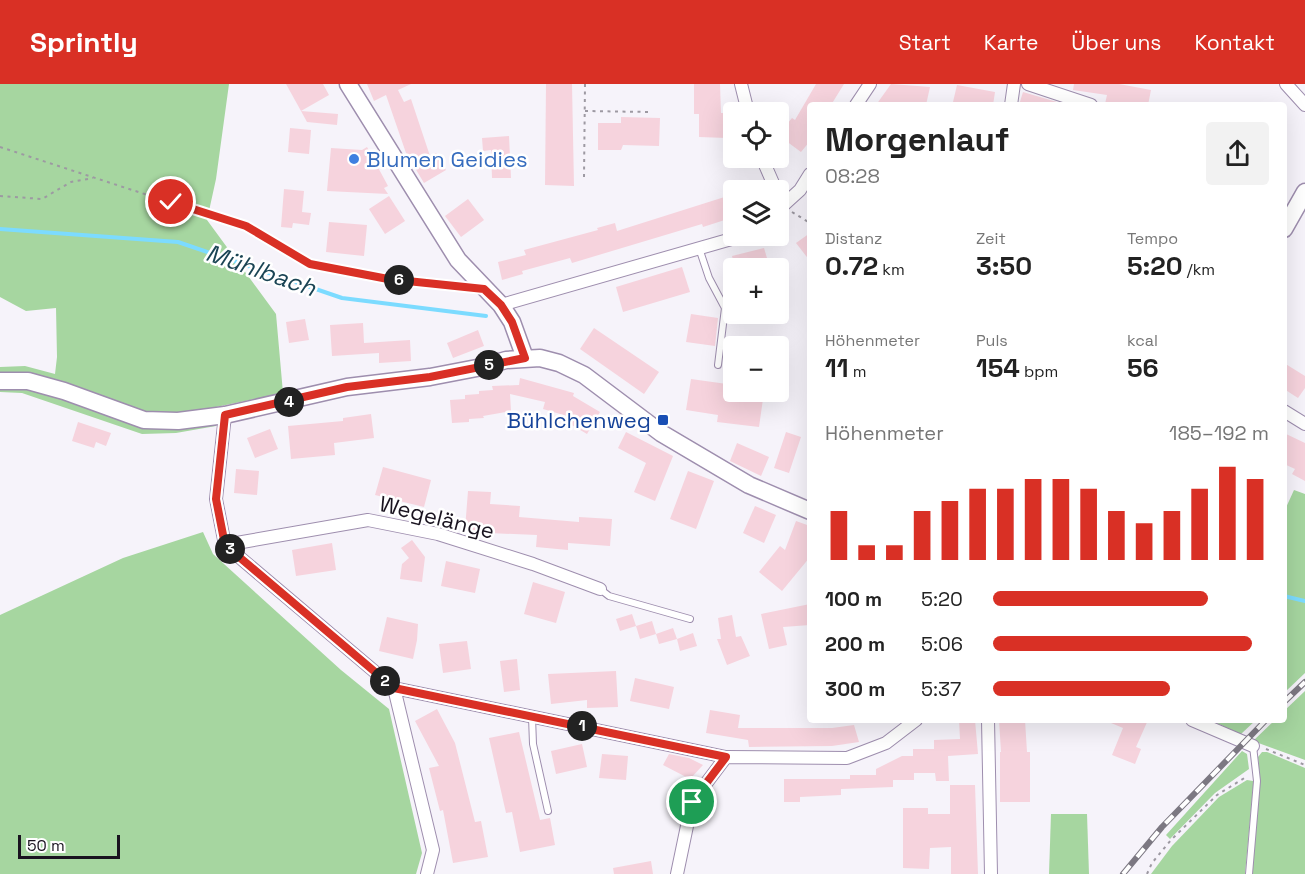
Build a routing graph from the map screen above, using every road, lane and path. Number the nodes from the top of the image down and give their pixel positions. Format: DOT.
graph roads {
  1 [pos="348,84"];
  2 [pos="585,84"];
  3 [pos="741,84"];
  4 [pos="870,84"];
  5 [pos="1014,84"];
  6 [pos="1028,84"];
  7 [pos="1286,84"];
  8 [pos="746,102"];
  9 [pos="858,102"];
  10 [pos="1011,102"];
  11 [pos="1082,102"];
  12 [pos="1305,105"];
  13 [pos="585,111"];
  14 [pos="649,112"];
  15 [pos="0,147"];
  16 [pos="584,177"];
  17 [pos="96,178"];
  18 [pos="807,179"];
  19 [pos="1305,192"];
  20 [pos="0,196"];
  21 [pos="789,198"];
  22 [pos="789,210"];
  23 [pos="807,221"];
  24 [pos="1287,222"];
  25 [pos="723,241"];
  26 [pos="699,248"];
  27 [pos="484,289"];
  28 [pos="501,305"];
  29 [pos="525,358"];
  30 [pos="718,365"];
  31 [pos="0,381"];
  32 [pos="225,415"];
  33 [pos="1287,415"];
  34 [pos="1305,424"];
  35 [pos="807,510"];
  36 [pos="225,545"];
  37 [pos="600,589"];
  38 [pos="690,619"];
  39 [pos="394,688"];
  40 [pos="532,716"];
  41 [pos="912,723"];
  42 [pos="988,723"];
  43 [pos="1199,723"];
  44 [pos="1253,746"];
  45 [pos="726,757"];
  46 [pos="1305,765"];
  47 [pos="1257,770"];
  48 [pos="548,812"];
  49 [pos="427,874"];
  50 [pos="677,874"];
  51 [pos="991,874"];
  52 [pos="1146,874"];
  53 [pos="1249,874"];
  1 -- 27 [label="street"];
  2 -- 13 [label="path"];
  3 -- 8 [label="street"];
  4 -- 9 [label="street"];
  5 -- 10 [label="street"];
  6 -- 11 [label="street"];
  7 -- 12 [label="street"];
  13 -- 14 [label="path"];
  13 -- 16 [label="path"];
  15 -- 17 [label="path"];
  17 -- 20 [label="path"];
  17 -- 27 [label="path"];
  18 -- 21 [label="street"];
  19 -- 24 [label="street"];
  22 -- 23 [label="path"];
  25 -- 26 [label="street"];
  26 -- 28 [label="street"];
  26 -- 30 [label="lane"];
  27 -- 28 [label="street"];
  28 -- 29 [label="street"];
  29 -- 32 [label="street"];
  29 -- 35 [label="street"];
  31 -- 32 [label="street"];
  32 -- 36 [label="street"];
  33 -- 34 [label="street"];
  36 -- 37 [label="street, Wegelänge"];
  36 -- 39 [label="street"];
  37 -- 38 [label="lane"];
  39 -- 40 [label="street"];
  39 -- 49 [label="street"];
  40 -- 45 [label="street"];
  40 -- 48 [label="lane"];
  41 -- 45 [label="street"];
  42 -- 51 [label="street"];
  43 -- 44 [label="street"];
  44 -- 46 [label="path"];
  44 -- 47 [label="lane"];
  45 -- 50 [label="street"];
  47 -- 52 [label="path"];
  47 -- 53 [label="lane"];
}
